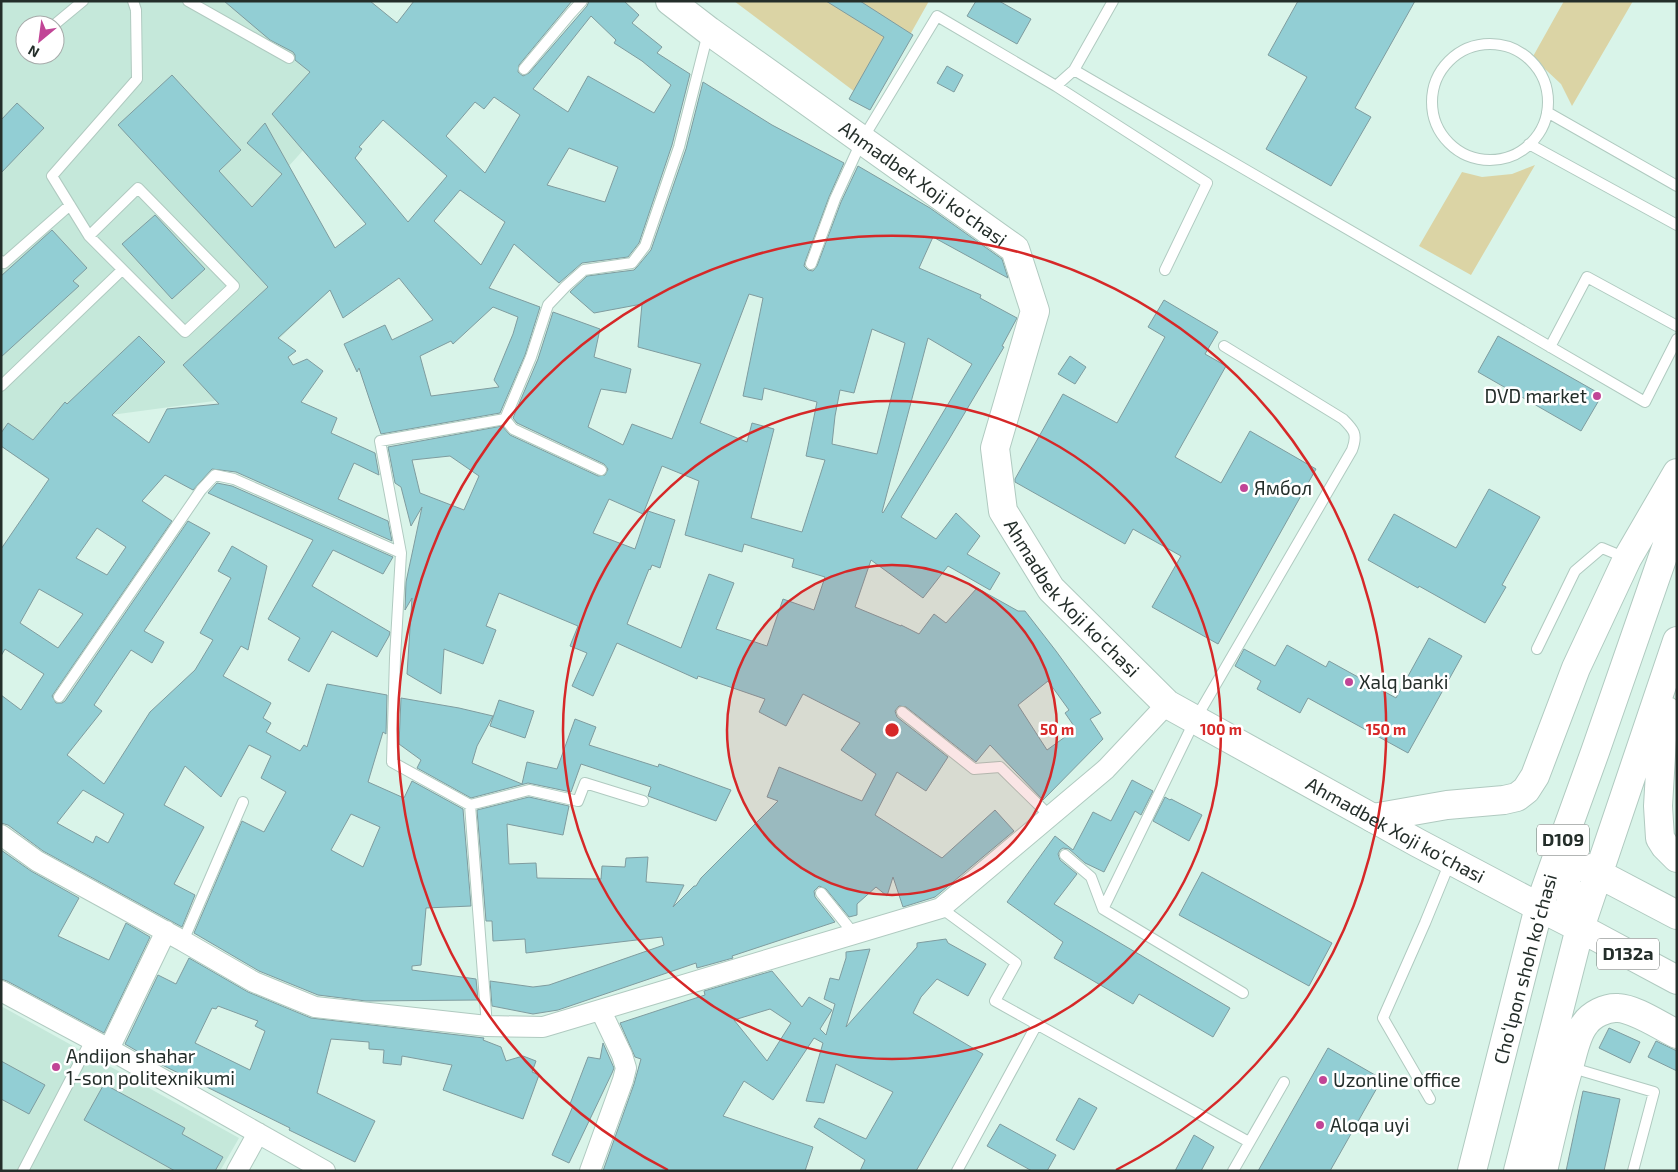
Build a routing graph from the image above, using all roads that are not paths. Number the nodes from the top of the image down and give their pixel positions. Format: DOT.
graph roads {
  1 [pos="82,1"];
  2 [pos="133,1"];
  3 [pos="188,1"];
  4 [pos="582,1"];
  5 [pos="670,1"];
  6 [pos="1113,1"];
  7 [pos="65,16"];
  8 [pos="709,31"];
  9 [pos="289,58"];
  10 [pos="524,69"];
  11 [pos="1074,70"];
  12 [pos="1056,86"];
  13 [pos="1547,112"];
  14 [pos="862,140"];
  15 [pos="1529,144"];
  16 [pos="1677,186"];
  17 [pos="70,205"];
  18 [pos="1677,225"];
  19 [pos="89,236"];
  20 [pos="1,261"];
  21 [pos="811,264"];
  22 [pos="122,270"];
  23 [pos="1165,270"];
  24 [pos="1677,326"];
  25 [pos="1677,339"];
  26 [pos="1224,346"];
  27 [pos="1550,347"];
  28 [pos="1,386"];
  29 [pos="504,419"];
  30 [pos="601,470"];
  31 [pos="1677,473"];
  32 [pos="1677,516"];
  33 [pos="401,553"];
  34 [pos="1627,559"];
  35 [pos="1537,649"];
  36 [pos="1676,656"];
  37 [pos="59,697"];
  38 [pos="1167,704"];
  39 [pos="902,712"];
  40 [pos="1195,720"];
  41 [pos="644,801"];
  42 [pos="243,802"];
  43 [pos="470,805"];
  44 [pos="1050,816"];
  45 [pos="1373,818"];
  46 [pos="1,835"];
  47 [pos="1558,854"];
  48 [pos="1065,855"];
  49 [pos="1677,858"];
  50 [pos="1451,861"];
  51 [pos="1599,874"];
  52 [pos="1569,891"];
  53 [pos="821,893"];
  54 [pos="1538,907"];
  55 [pos="941,908"];
  56 [pos="1103,909"];
  57 [pos="1677,915"];
  58 [pos="1580,928"];
  59 [pos="166,931"];
  60 [pos="854,934"];
  61 [pos="183,941"];
  62 [pos="1677,980"];
  63 [pos="1,991"];
  64 [pos="1243,994"];
  65 [pos="602,1011"];
  66 [pos="1037,1024"];
  67 [pos="487,1026"];
  68 [pos="1677,1034"];
  69 [pos="91,1040"];
  70 [pos="109,1049"];
  71 [pos="1572,1057"];
  72 [pos="1284,1082"];
  73 [pos="1430,1099"];
  74 [pos="258,1133"];
  75 [pos="1249,1142"];
  76 [pos="23,1171"];
  77 [pos="237,1171"];
  78 [pos="325,1171"];
  79 [pos="590,1171"];
  80 [pos="957,1171"];
  81 [pos="1233,1171"];
  82 [pos="1472,1171"];
  83 [pos="1518,1171"];
  84 [pos="1543,1171"];
  85 [pos="1633,1171"];
  1 -- 7 [label="lane"];
  2 -- 17 [label="lane"];
  3 -- 9 [label="lane"];
  4 -- 10 [label="lane"];
  5 -- 8 [label="main road, Ahmadbek Xoji ko'chasi"];
  6 -- 11 [label="lane"];
  8 -- 14 [label="main road, Ahmadbek Xoji ko'chasi"];
  8 -- 29 [label="lane"];
  11 -- 12 [label="lane"];
  11 -- 27 [label="lane"];
  12 -- 14 [label="lane"];
  12 -- 23 [label="lane"];
  13 -- 15 [label="lane"];
  13 -- 15 [label="lane"];
  13 -- 16 [label="lane"];
  14 -- 21 [label="lane"];
  14 -- 38 [label="main road, Ahmadbek Xoji ko'chasi"];
  15 -- 18 [label="lane"];
  17 -- 19 [label="lane"];
  17 -- 20 [label="lane"];
  19 -- 22 [label="lane"];
  19 -- 22 [label="lane"];
  22 -- 28 [label="lane"];
  24 -- 27 [label="lane"];
  25 -- 27 [label="lane"];
  26 -- 40 [label="lane"];
  29 -- 30 [label="lane"];
  29 -- 33 [label="lane"];
  31 -- 34 [label="main road"];
  32 -- 47 [label="main road, Choʻlpon shoh koʻchasi / D109"];
  33 -- 37 [label="lane"];
  33 -- 43 [label="lane"];
  34 -- 35 [label="lane"];
  34 -- 45 [label="main road"];
  36 -- 49 [label="main road"];
  36 -- 51 [label="main road, D109"];
  38 -- 40 [label="main road, Ahmadbek Xoji ko'chasi"];
  38 -- 44 [label="street"];
  39 -- 44 [label="lane"];
  40 -- 45 [label="main road, Ahmadbek Xoji ko'chasi"];
  40 -- 56 [label="lane"];
  41 -- 43 [label="lane"];
  42 -- 61 [label="lane"];
  43 -- 67 [label="lane"];
  44 -- 55 [label="street"];
  45 -- 50 [label="main road, Ahmadbek Xoji ko'chasi"];
  46 -- 59 [label="street"];
  47 -- 51 [label="main road"];
  47 -- 52 [label="main road"];
  47 -- 54 [label="main road, Choʻlpon shoh koʻchasi / D109"];
  48 -- 56 [label="lane"];
  50 -- 54 [label="main road, Ahmadbek Xoji ko'chasi"];
  50 -- 73 [label="lane"];
  51 -- 52 [label="main road"];
  51 -- 57 [label="main road"];
  51 -- 58 [label="main road, D109"];
  52 -- 54 [label="main road"];
  52 -- 58 [label="main road"];
  53 -- 60 [label="lane"];
  54 -- 58 [label="main road, Ahmadbek Xoji ko'chasi"];
  54 -- 82 [label="main road, Choʻlpon shoh koʻchasi / D109"];
  55 -- 60 [label="street"];
  55 -- 66 [label="lane"];
  56 -- 64 [label="lane"];
  58 -- 62 [label="main road, D132a"];
  58 -- 83 [label="main road, D109"];
  59 -- 61 [label="street"];
  59 -- 70 [label="street"];
  60 -- 65 [label="street"];
  61 -- 67 [label="street"];
  63 -- 69 [label="street"];
  65 -- 67 [label="street"];
  65 -- 79 [label="street"];
  66 -- 75 [label="lane"];
  66 -- 80 [label="lane"];
  68 -- 71 [label="main road"];
  69 -- 70 [label="street"];
  69 -- 76 [label="lane"];
  70 -- 74 [label="street"];
  71 -- 84 [label="main road"];
  71 -- 85 [label="lane"];
  72 -- 75 [label="lane"];
  74 -- 77 [label="street"];
  74 -- 78 [label="street"];
  75 -- 81 [label="lane"];
}
